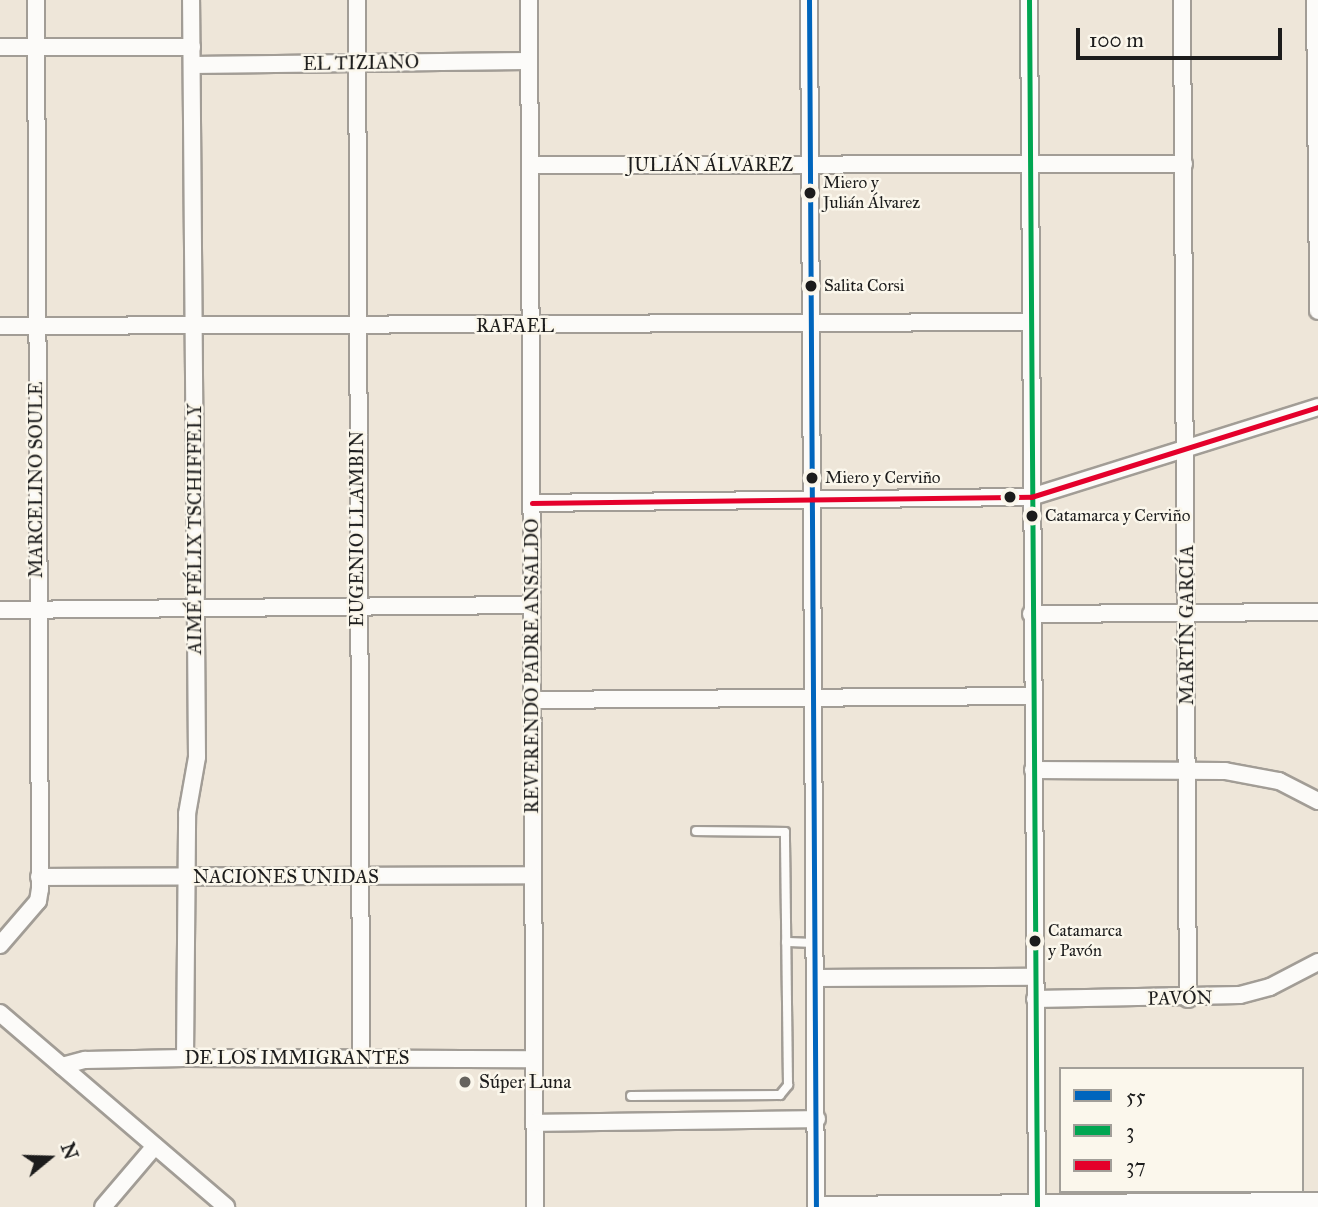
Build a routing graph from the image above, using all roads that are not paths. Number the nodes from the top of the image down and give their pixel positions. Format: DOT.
graph roads {
  1 [pos="36,0"];
  2 [pos="191,0"];
  3 [pos="357,0"];
  4 [pos="529,0"];
  5 [pos="809,0"];
  6 [pos="1029,0"];
  7 [pos="1182,0"];
  8 [pos="1315,0"];
  9 [pos="0,47"];
  10 [pos="36,47"];
  11 [pos="192,47"];
  12 [pos="529,61"];
  13 [pos="356,63"];
  14 [pos="192,65"];
  15 [pos="1317,160"];
  16 [pos="809,164"];
  17 [pos="1030,164"];
  18 [pos="1184,164"];
  19 [pos="530,165"];
  20 [pos="1318,311"];
  21 [pos="1030,322"];
  22 [pos="811,324"];
  23 [pos="193,325"];
  24 [pos="0,326"];
  25 [pos="35,326"];
  26 [pos="356,326"];
  27 [pos="530,326"];
  28 [pos="1318,407"];
  29 [pos="1186,449"];
  30 [pos="1031,496"];
  31 [pos="814,499"];
  32 [pos="532,503"];
  33 [pos="532,605"];
  34 [pos="358,608"];
  35 [pos="0,610"];
  36 [pos="37,610"];
  37 [pos="195,610"];
  38 [pos="1318,612"];
  39 [pos="1186,613"];
  40 [pos="1031,614"];
  41 [pos="1032,696"];
  42 [pos="813,699"];
  43 [pos="532,700"];
  44 [pos="1188,768"];
  45 [pos="1033,770"];
  46 [pos="1318,801"];
  47 [pos="696,831"];
  48 [pos="533,875"];
  49 [pos="39,877"];
  50 [pos="184,877"];
  51 [pos="359,877"];
  52 [pos="786,942"];
  53 [pos="816,943"];
  54 [pos="0,945"];
  55 [pos="1318,962"];
  56 [pos="1035,977"];
  57 [pos="816,978"];
  58 [pos="1035,999"];
  59 [pos="1188,999"];
  60 [pos="0,1013"];
  61 [pos="185,1058"];
  62 [pos="361,1058"];
  63 [pos="534,1059"];
  64 [pos="62,1066"];
  65 [pos="631,1096"];
  66 [pos="817,1119"];
  67 [pos="534,1123"];
  68 [pos="155,1146"];
  69 [pos="1318,1201"];
  70 [pos="1293,1204"];
  71 [pos="1037,1205"];
  72 [pos="816,1206"];
  73 [pos="103,1207"];
  74 [pos="226,1207"];
  75 [pos="535,1207"];
  1 -- 10 [label="street, MARCELINO SOULE"];
  2 -- 11 [label="street, AIMÉ FÉLIX TSCHIFFELY"];
  3 -- 13 [label="street, EUGENIO LLAMBIN"];
  4 -- 12 [label="street, REVERENDO PADRE ANSALDO"];
  5 -- 16 [label="street"];
  6 -- 17 [label="street"];
  7 -- 18 [label="street, MARTÍN GARCÍA"];
  8 -- 15 [label="street"];
  9 -- 10 [label="street"];
  10 -- 11 [label="street"];
  10 -- 25 [label="street, MARCELINO SOULE"];
  11 -- 14 [label="street, AIMÉ FÉLIX TSCHIFFELY"];
  12 -- 13 [label="street, EL TIZIANO"];
  12 -- 19 [label="street, REVERENDO PADRE ANSALDO"];
  13 -- 14 [label="street, EL TIZIANO"];
  13 -- 26 [label="street, EUGENIO LLAMBIN"];
  14 -- 23 [label="street, AIMÉ FÉLIX TSCHIFFELY"];
  15 -- 20 [label="street"];
  16 -- 17 [label="street, JULIÁN ÁLVAREZ"];
  16 -- 19 [label="street, JULIÁN ÁLVAREZ"];
  16 -- 22 [label="street"];
  17 -- 18 [label="street, JULIÁN ÁLVAREZ"];
  17 -- 21 [label="street"];
  18 -- 29 [label="street, MARTÍN GARCÍA"];
  19 -- 27 [label="street, REVERENDO PADRE ANSALDO"];
  21 -- 22 [label="street, RAFAEL"];
  21 -- 30 [label="street"];
  22 -- 27 [label="street, RAFAEL"];
  22 -- 31 [label="street"];
  23 -- 25 [label="street, RAFAEL"];
  23 -- 26 [label="street, RAFAEL"];
  23 -- 37 [label="street, AIMÉ FÉLIX TSCHIFFELY"];
  24 -- 25 [label="street, RAFAEL"];
  25 -- 36 [label="street, MARCELINO SOULE"];
  26 -- 27 [label="street, RAFAEL"];
  26 -- 34 [label="street, EUGENIO LLAMBIN"];
  27 -- 32 [label="street, REVERENDO PADRE ANSALDO"];
  28 -- 29 [label="street"];
  29 -- 30 [label="street"];
  29 -- 39 [label="street, MARTÍN GARCÍA"];
  30 -- 31 [label="street"];
  30 -- 40 [label="street"];
  31 -- 32 [label="street"];
  31 -- 42 [label="street"];
  32 -- 33 [label="street, REVERENDO PADRE ANSALDO"];
  33 -- 34 [label="street"];
  33 -- 43 [label="street, REVERENDO PADRE ANSALDO"];
  34 -- 37 [label="street"];
  34 -- 51 [label="street, EUGENIO LLAMBIN"];
  35 -- 36 [label="street"];
  36 -- 37 [label="street"];
  36 -- 49 [label="street, MARCELINO SOULE"];
  37 -- 50 [label="street, AIMÉ FÉLIX TSCHIFFELY"];
  38 -- 39 [label="street"];
  39 -- 40 [label="street"];
  39 -- 44 [label="street, MARTÍN GARCÍA"];
  40 -- 41 [label="street"];
  41 -- 42 [label="street"];
  41 -- 45 [label="street"];
  42 -- 43 [label="street"];
  42 -- 53 [label="street"];
  43 -- 48 [label="street, REVERENDO PADRE ANSALDO"];
  44 -- 45 [label="street"];
  44 -- 46 [label="street"];
  44 -- 59 [label="street, MARTÍN GARCÍA"];
  45 -- 56 [label="street"];
  47 -- 52 [label="lane"];
  48 -- 51 [label="street, NACIONES UNIDAS"];
  48 -- 63 [label="street, REVERENDO PADRE ANSALDO"];
  49 -- 50 [label="street, NACIONES UNIDAS"];
  49 -- 54 [label="street, MARCELINO SOULE"];
  50 -- 51 [label="street, NACIONES UNIDAS"];
  50 -- 61 [label="street, AIMÉ FÉLIX TSCHIFFELY"];
  51 -- 62 [label="street, EUGENIO LLAMBIN"];
  52 -- 53 [label="lane"];
  52 -- 65 [label="lane"];
  53 -- 57 [label="street"];
  55 -- 59 [label="street, PAVÓN"];
  56 -- 57 [label="street"];
  56 -- 58 [label="street"];
  57 -- 66 [label="street"];
  58 -- 59 [label="street, PAVÓN"];
  58 -- 71 [label="street"];
  60 -- 64 [label="street"];
  61 -- 62 [label="street, DE LOS IMMIGRANTES"];
  61 -- 64 [label="street, DE LOS IMMIGRANTES"];
  62 -- 63 [label="street, DE LOS IMMIGRANTES"];
  63 -- 67 [label="street, REVERENDO PADRE ANSALDO"];
  64 -- 68 [label="street"];
  66 -- 67 [label="street"];
  66 -- 72 [label="street"];
  67 -- 75 [label="street, REVERENDO PADRE ANSALDO"];
  68 -- 73 [label="street"];
  68 -- 74 [label="street"];
  69 -- 70 [label="street"];
  70 -- 71 [label="street"];
  71 -- 72 [label="street"];
}
